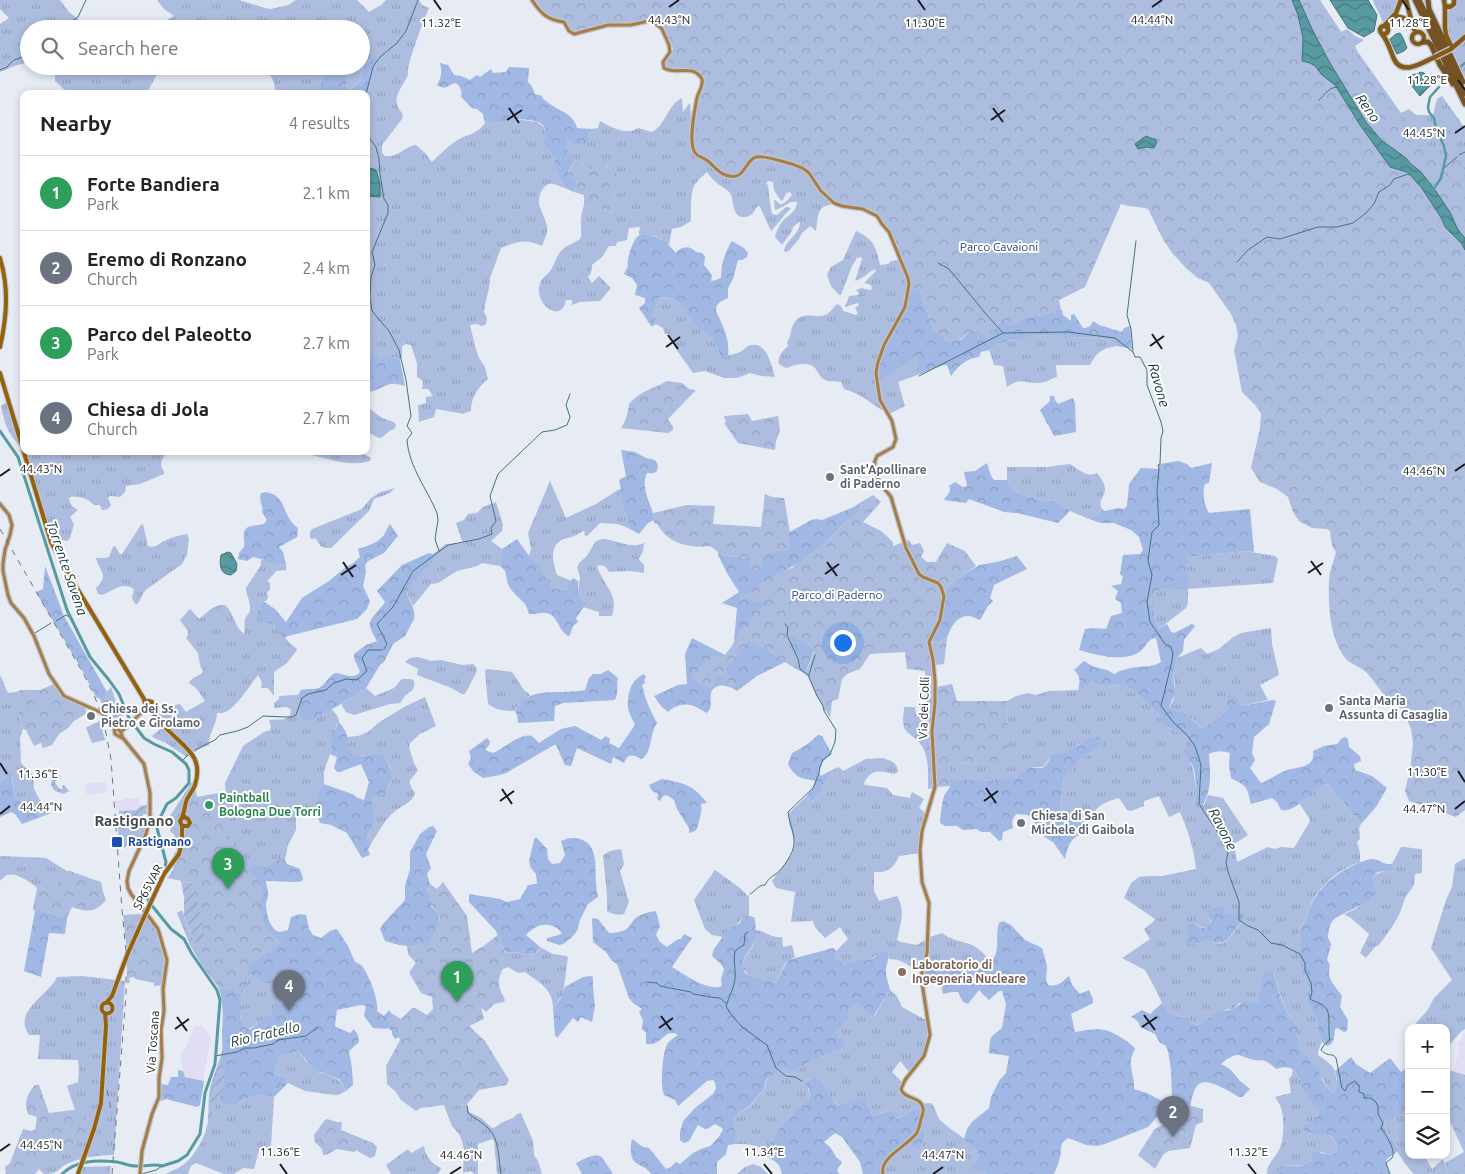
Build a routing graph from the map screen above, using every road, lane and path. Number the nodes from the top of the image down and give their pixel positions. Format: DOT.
graph roads {
  1 [pos="532,0"];
  2 [pos="1401,0"];
  3 [pos="1406,0"];
  4 [pos="1415,0"];
  5 [pos="1420,0"];
  6 [pos="1428,0"];
  7 [pos="1444,0"];
  8 [pos="1454,0"];
  9 [pos="1447,6"];
  10 [pos="1385,31"];
  11 [pos="1415,32"];
  12 [pos="1465,37"];
  13 [pos="1448,39"];
  14 [pos="1423,42"];
  15 [pos="1460,42"];
  16 [pos="1452,48"];
  17 [pos="1465,88"];
  18 [pos="1465,94"];
  19 [pos="1465,106"];
  20 [pos="0,258"];
  21 [pos="0,347"];
  22 [pos="0,373"];
  23 [pos="20,439"];
  24 [pos="25,455"];
  25 [pos="0,504"];
  26 [pos="147,706"];
  27 [pos="119,731"];
  28 [pos="185,818"];
  29 [pos="184,828"];
  30 [pos="146,914"];
  31 [pos="112,996"];
  32 [pos="106,1002"];
  33 [pos="112,1005"];
  34 [pos="106,1014"];
  35 [pos="78,1174"];
  36 [pos="140,1174"];
  37 [pos="883,1174"];
  1 -- 37 [label="main road, Via dei Colli"];
  2 -- 10 [label="highway"];
  3 -- 11 [label="highway"];
  4 -- 19 [label="highway"];
  5 -- 18 [label="highway"];
  6 -- 17 [label="highway"];
  7 -- 9 [label="highway"];
  8 -- 9 [label="highway"];
  9 -- 13 [label="highway"];
  10 -- 11 [label="highway"];
  10 -- 16 [label="highway, bridge"];
  11 -- 14 [label="highway"];
  11 -- 14 [label="highway"];
  12 -- 15 [label="highway"];
  13 -- 15 [label="highway"];
  13 -- 16 [label="highway"];
  14 -- 19 [label="highway"];
  15 -- 16 [label="highway"];
  20 -- 21 [label="main road"];
  22 -- 23 [label="main road"];
  24 -- 26 [label="main road"];
  25 -- 27 [label="main road"];
  26 -- 27 [label="main road"];
  26 -- 28 [label="main road"];
  27 -- 30 [label="main road, Via Toscana"];
  28 -- 29 [label="main road"];
  28 -- 29 [label="main road"];
  29 -- 30 [label="main road, SP65VAR, bridge"];
  30 -- 31 [label="main road, SP65VAR, bridge"];
  30 -- 36 [label="main road, Via Toscana"];
  31 -- 32 [label="main road"];
  31 -- 33 [label="main road"];
  32 -- 33 [label="main road"];
  32 -- 34 [label="main road"];
  33 -- 34 [label="main road"];
  34 -- 35 [label="main road"];
}
